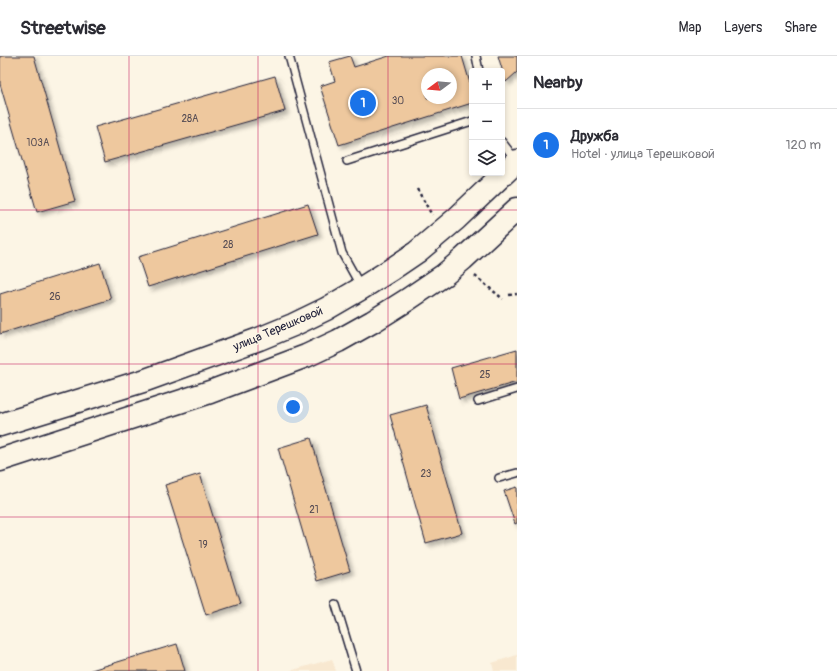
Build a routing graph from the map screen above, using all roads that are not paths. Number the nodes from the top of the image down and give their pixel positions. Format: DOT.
graph roads {
  1 [pos="289,56"];
  2 [pos="476,56"];
  3 [pos="479,68"];
  4 [pos="469,122"];
  5 [pos="505,146"];
  6 [pos="348,161"];
  7 [pos="517,161"];
  8 [pos="517,209"];
  9 [pos="362,288"];
  10 [pos="517,389"];
  11 [pos="478,401"];
  12 [pos="0,426"];
  13 [pos="0,460"];
  14 [pos="517,473"];
  15 [pos="498,478"];
  16 [pos="336,605"];
  17 [pos="356,671"];
  1 -- 9 [label="lane"];
  2 -- 3 [label="lane"];
  4 -- 6 [label="lane"];
  5 -- 7 [label="lane"];
  7 -- 9 [label="main road, улица Терешковой"];
  8 -- 13 [label="main road"];
  9 -- 12 [label="main road, улица Терешковой"];
  10 -- 11 [label="lane"];
  14 -- 15 [label="lane"];
  16 -- 17 [label="lane"];
}
